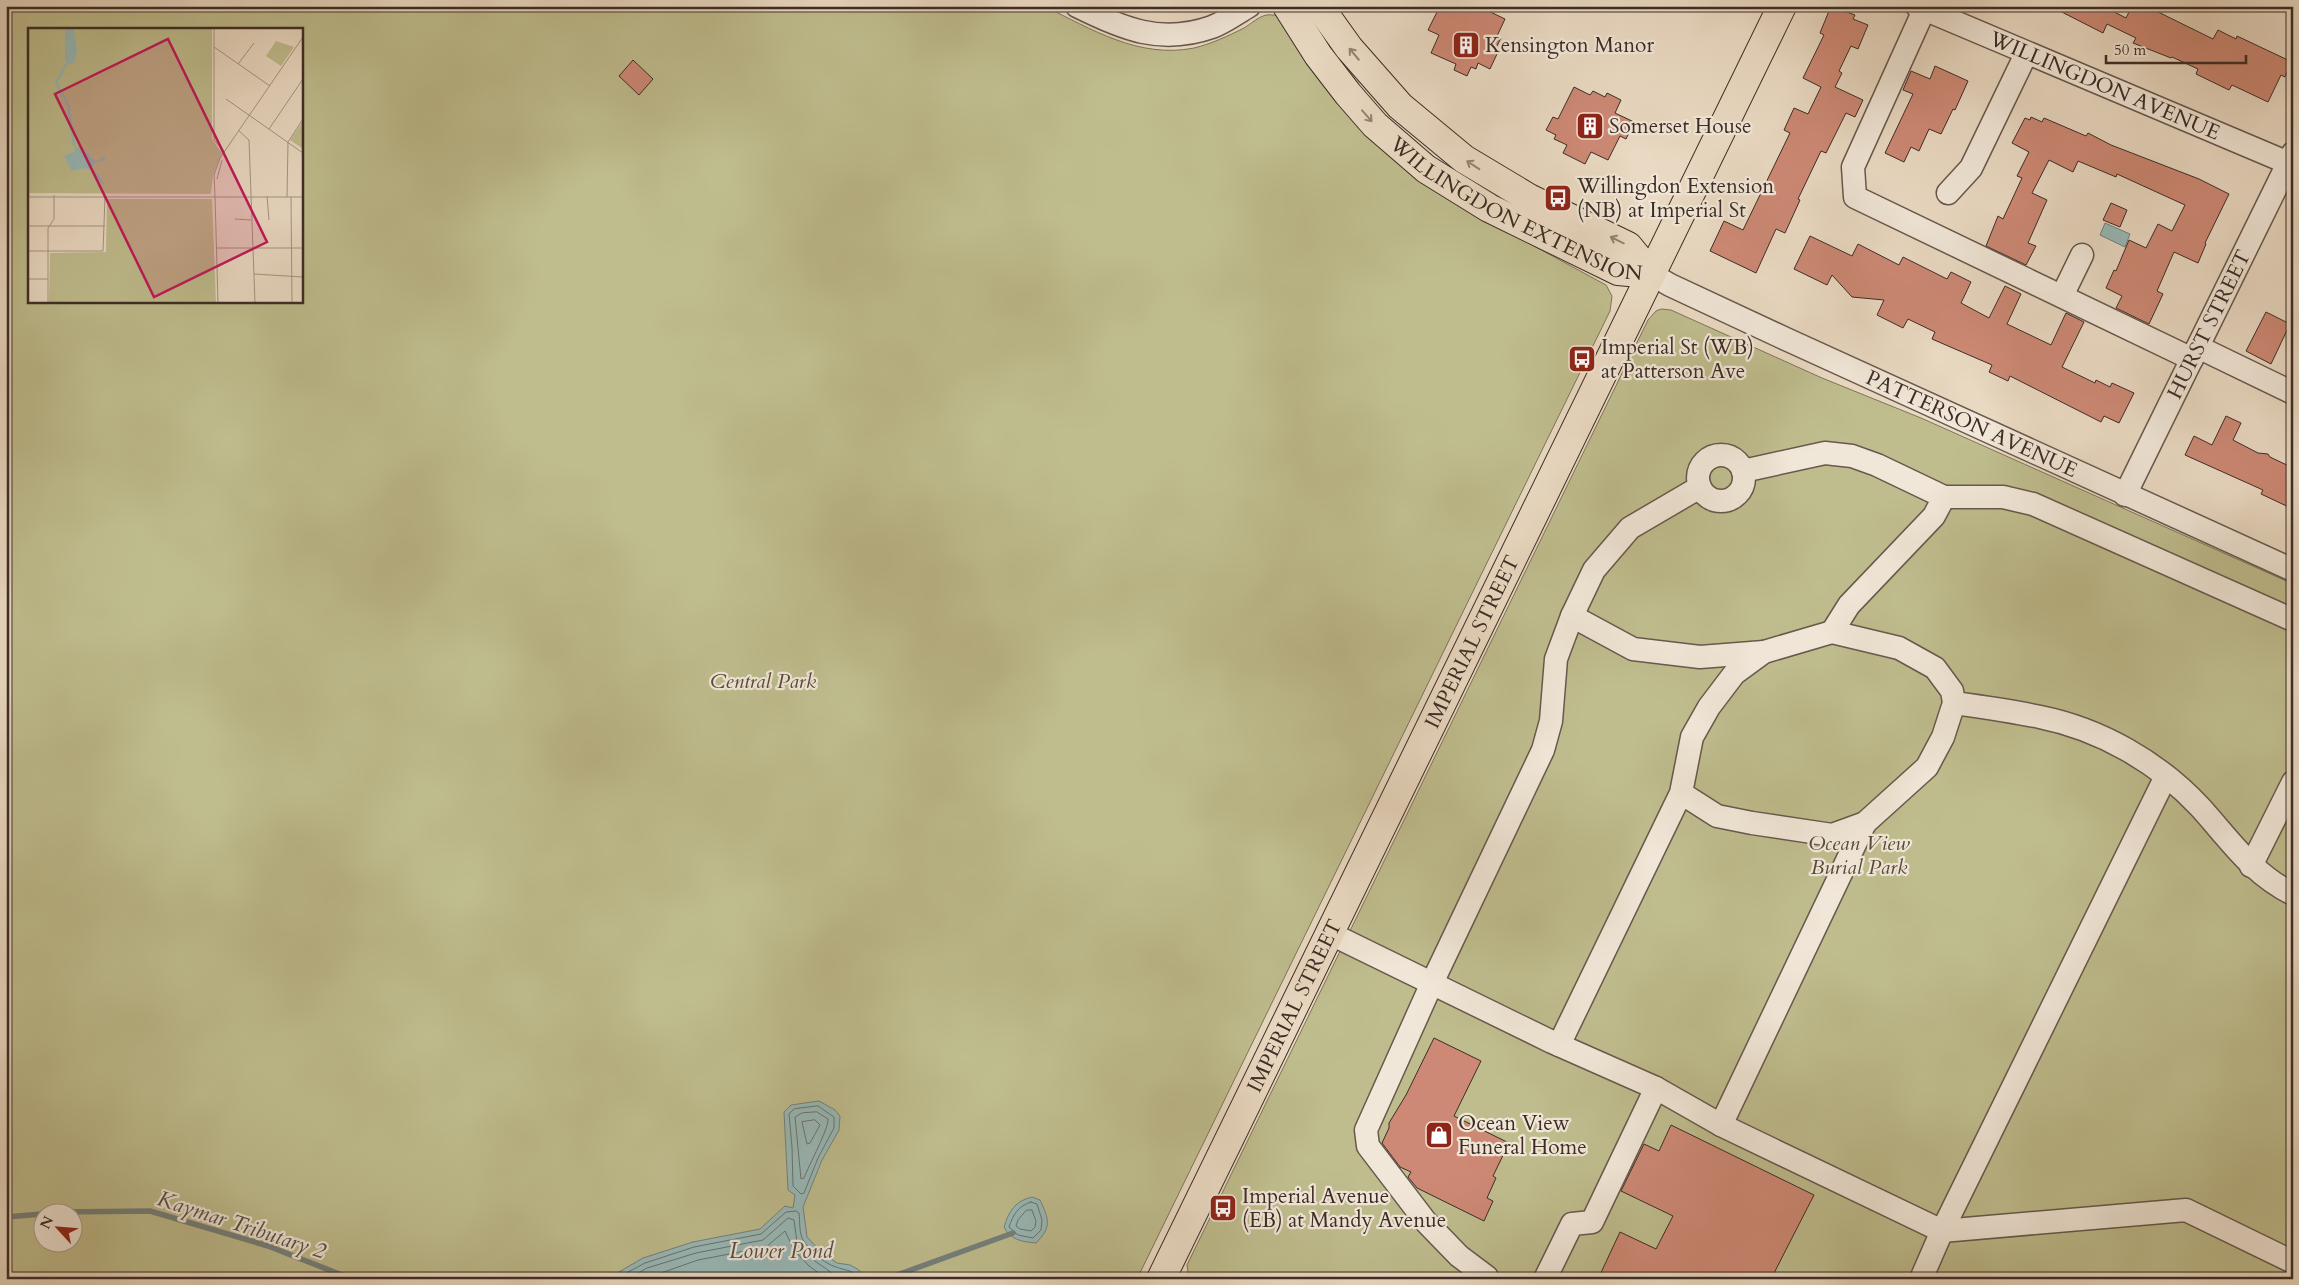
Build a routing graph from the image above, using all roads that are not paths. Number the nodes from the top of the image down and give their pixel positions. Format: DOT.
graph roads {
  1 [pos="1077,6"];
  2 [pos="1249,6"];
  3 [pos="1287,6"];
  4 [pos="1319,6"];
  5 [pos="1782,6"];
  6 [pos="1920,8"];
  7 [pos="2026,54"];
  8 [pos="2291,160"];
  9 [pos="1948,193"];
  10 [pos="2082,255"];
  11 [pos="1651,274"];
  12 [pos="2062,296"];
  13 [pos="2195,353"];
  14 [pos="2293,393"];
  15 [pos="1743,471"];
  16 [pos="1700,487"];
  17 [pos="2125,495"];
  18 [pos="1944,497"];
  19 [pos="2293,570"];
  20 [pos="1572,616"];
  21 [pos="2293,620"];
  22 [pos="1832,632"];
  23 [pos="1764,652"];
  24 [pos="1954,703"];
  25 [pos="2166,776"];
  26 [pos="2293,782"];
  27 [pos="1681,793"];
  28 [pos="1865,824"];
  29 [pos="2252,866"];
  30 [pos="2293,894"];
  31 [pos="1329,933"];
  32 [pos="1432,983"];
  33 [pos="1559,1045"];
  34 [pos="1656,1088"];
  35 [pos="1720,1125"];
  36 [pos="1942,1231"];
  37 [pos="2293,1262"];
  38 [pos="1487,1277"];
  39 [pos="1161,1279"];
  40 [pos="1545,1279"];
  41 [pos="1922,1279"];
  1 -- 2 [label="street"];
  3 -- 11 [label="main road, WILLINGDON EXTENSION, one-way"];
  11 -- 4 [label="main road, WILLINGDON EXTENSION, one-way"];
  5 -- 11 [label="main road, IMPERIAL STREET"];
  6 -- 7 [label="street, WILLINGDON AVENUE"];
  6 -- 12 [label="street"];
  7 -- 8 [label="street, WILLINGDON AVENUE"];
  7 -- 9 [label="street"];
  8 -- 13 [label="street, HURST STREET"];
  10 -- 12 [label="street"];
  11 -- 17 [label="street, PATTERSON AVENUE"];
  11 -- 31 [label="main road, IMPERIAL STREET"];
  12 -- 13 [label="street"];
  13 -- 14 [label="street"];
  13 -- 17 [label="street, HURST STREET"];
  15 -- 16 [label="street"];
  15 -- 16 [label="street"];
  15 -- 18 [label="street"];
  16 -- 20 [label="street"];
  17 -- 19 [label="street, PATTERSON AVENUE"];
  18 -- 21 [label="street"];
  18 -- 22 [label="street"];
  20 -- 23 [label="street"];
  20 -- 32 [label="street"];
  22 -- 23 [label="street"];
  22 -- 24 [label="street"];
  23 -- 27 [label="street"];
  24 -- 25 [label="street"];
  24 -- 28 [label="street"];
  25 -- 29 [label="street"];
  25 -- 36 [label="street"];
  26 -- 29 [label="street"];
  27 -- 28 [label="street"];
  27 -- 33 [label="street"];
  28 -- 35 [label="street"];
  29 -- 30 [label="street"];
  31 -- 32 [label="street"];
  31 -- 39 [label="main road, IMPERIAL STREET"];
  32 -- 33 [label="street"];
  32 -- 38 [label="street"];
  33 -- 34 [label="street"];
  34 -- 35 [label="street"];
  34 -- 40 [label="street"];
  35 -- 36 [label="street"];
  36 -- 37 [label="street"];
  36 -- 41 [label="street"];
}
